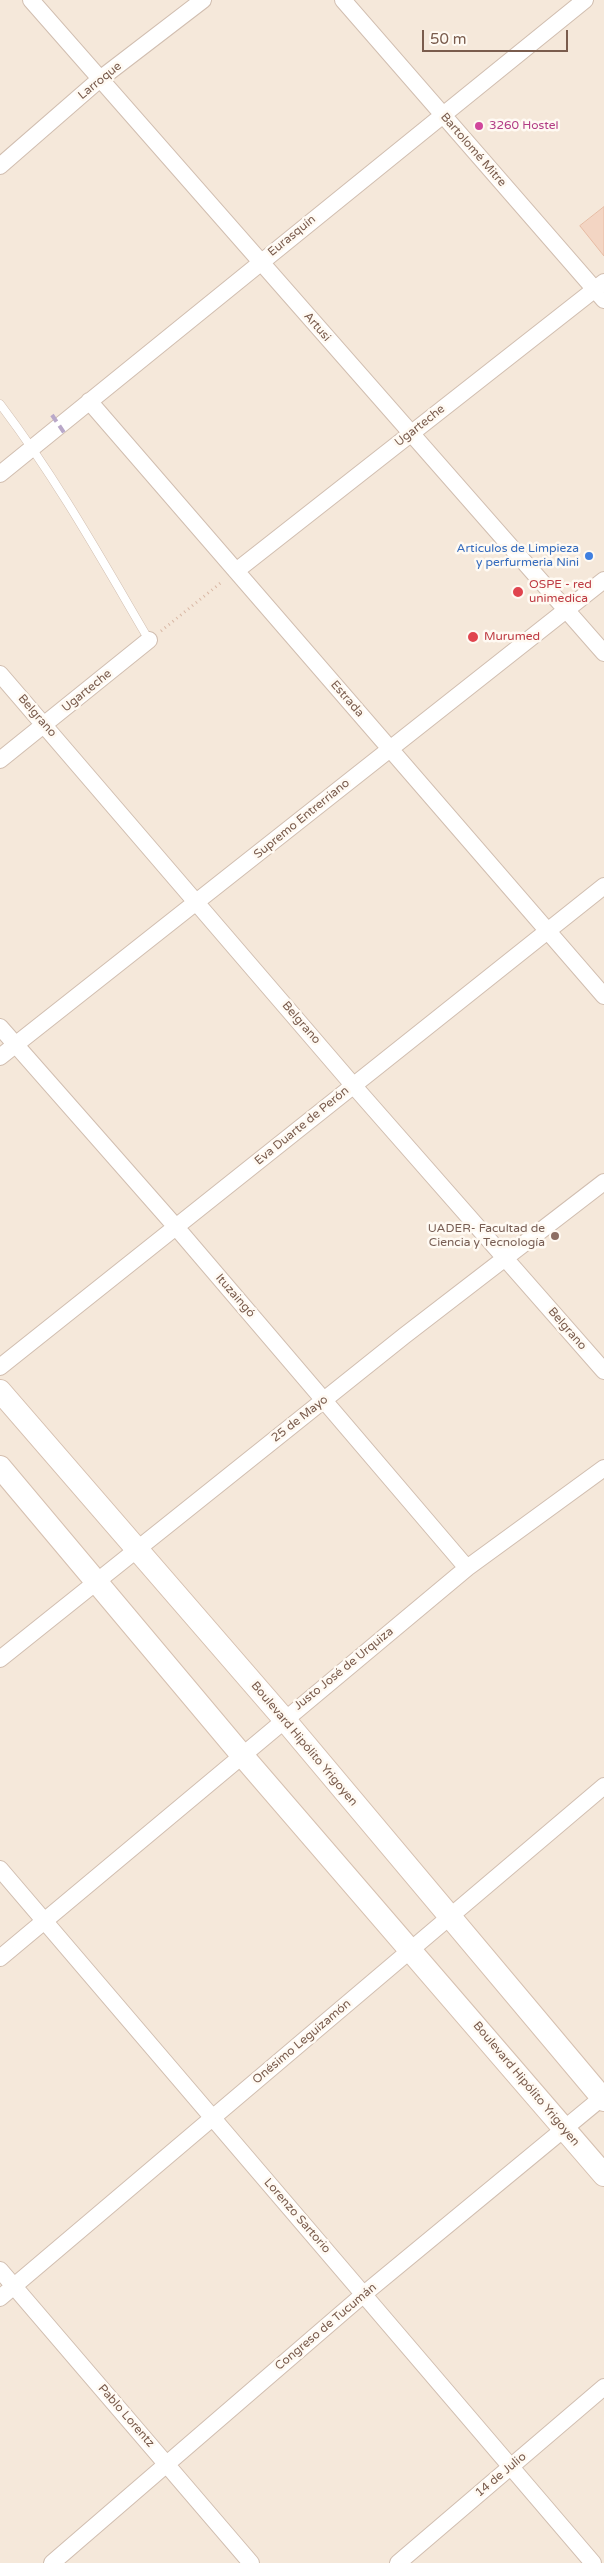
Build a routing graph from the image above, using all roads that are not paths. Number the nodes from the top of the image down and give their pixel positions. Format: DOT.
graph roads {
  1 [pos="31,0"];
  2 [pos="203,0"];
  3 [pos="343,0"];
  4 [pos="585,0"];
  5 [pos="100,79"];
  6 [pos="442,115"];
  7 [pos="0,166"];
  8 [pos="260,262"];
  9 [pos="601,290"];
  10 [pos="89,401"];
  11 [pos="0,404"];
  12 [pos="411,433"];
  13 [pos="33,447"];
  14 [pos="0,474"];
  15 [pos="236,571"];
  16 [pos="604,580"];
  17 [pos="566,610"];
  18 [pos="149,640"];
  19 [pos="604,653"];
  20 [pos="0,674"];
  21 [pos="45,725"];
  22 [pos="390,749"];
  23 [pos="0,760"];
  24 [pos="604,886"];
  25 [pos="197,903"];
  26 [pos="548,931"];
  27 [pos="604,996"];
  28 [pos="0,1027"];
  29 [pos="16,1045"];
  30 [pos="0,1057"];
  31 [pos="353,1085"];
  32 [pos="604,1182"];
  33 [pos="176,1227"];
  34 [pos="505,1258"];
  35 [pos="0,1367"];
  36 [pos="604,1371"];
  37 [pos="0,1391"];
  38 [pos="324,1400"];
  39 [pos="0,1467"];
  40 [pos="604,1468"];
  41 [pos="137,1548"];
  42 [pos="467,1568"];
  43 [pos="97,1580"];
  44 [pos="0,1659"];
  45 [pos="284,1719"];
  46 [pos="241,1754"];
  47 [pos="604,1786"];
  48 [pos="0,1870"];
  49 [pos="449,1918"];
  50 [pos="42,1920"];
  51 [pos="412,1950"];
  52 [pos="0,1958"];
  53 [pos="603,2098"];
  54 [pos="213,2118"];
  55 [pos="564,2129"];
  56 [pos="604,2175"];
  57 [pos="0,2270"];
  58 [pos="14,2286"];
  59 [pos="364,2294"];
  60 [pos="0,2298"];
  61 [pos="604,2387"];
  62 [pos="166,2464"];
  63 [pos="511,2467"];
  64 [pos="52,2563"];
  65 [pos="251,2563"];
  66 [pos="398,2563"];
  67 [pos="593,2563"];
  1 -- 5 [label="street, Artusi"];
  2 -- 5 [label="street, Larroque"];
  3 -- 6 [label="street, Bartolomé Mitre"];
  4 -- 6 [label="street, Eurasquín"];
  5 -- 7 [label="street, Larroque"];
  5 -- 8 [label="street, Artusi"];
  6 -- 8 [label="street, Eurasquín"];
  6 -- 9 [label="street, Bartolomé Mitre"];
  8 -- 10 [label="street, Eurasquín"];
  8 -- 12 [label="street, Artusi"];
  9 -- 12 [label="street, Ugarteche"];
  10 -- 13 [label="street, Eurasquín"];
  10 -- 15 [label="street, Estrada"];
  11 -- 13 [label="lane"];
  12 -- 15 [label="street, Ugarteche"];
  12 -- 17 [label="street, Artusi"];
  13 -- 14 [label="street, Eurasquín"];
  13 -- 18 [label="lane"];
  15 -- 22 [label="street, Estrada"];
  16 -- 17 [label="street, Supremo Entrerriano"];
  17 -- 19 [label="street, Artusi"];
  17 -- 22 [label="street, Supremo Entrerriano"];
  18 -- 21 [label="street, Ugarteche"];
  20 -- 21 [label="street, Belgrano"];
  21 -- 23 [label="street, Ugarteche"];
  21 -- 25 [label="street, Belgrano"];
  22 -- 25 [label="street, Supremo Entrerriano"];
  22 -- 26 [label="street, Estrada"];
  24 -- 26 [label="street, Eva Duarte de Perón"];
  25 -- 29 [label="street, Supremo Entrerriano"];
  25 -- 31 [label="street, Belgrano"];
  26 -- 27 [label="street, Estrada"];
  26 -- 31 [label="street, Eva Duarte de Perón"];
  28 -- 29 [label="street, Ituzaingó"];
  29 -- 30 [label="street, Supremo Entrerriano"];
  29 -- 33 [label="street, Ituzaingó"];
  31 -- 33 [label="street, Eva Duarte de Perón"];
  31 -- 34 [label="street, Belgrano"];
  32 -- 34 [label="street, 25 de Mayo"];
  33 -- 35 [label="street, Eva Duarte de Perón"];
  33 -- 38 [label="street, Ituzaingó"];
  34 -- 36 [label="street, Belgrano"];
  34 -- 38 [label="street, 25 de Mayo"];
  37 -- 41 [label="main road, Boulevard Hipólito Yrigoyen"];
  38 -- 41 [label="street, 25 de Mayo"];
  38 -- 42 [label="street, Ituzaingó"];
  39 -- 43 [label="main road, Boulevard Hipólito Yrigoyen"];
  40 -- 42 [label="street, Justo José de Urquiza"];
  41 -- 43 [label="street, 25 de Mayo"];
  41 -- 45 [label="main road, Boulevard Hipólito Yrigoyen"];
  42 -- 45 [label="street, Justo José de Urquiza"];
  43 -- 44 [label="street, 25 de Mayo"];
  43 -- 46 [label="main road, Boulevard Hipólito Yrigoyen"];
  45 -- 46 [label="street, Justo José de Urquiza"];
  45 -- 49 [label="main road, Boulevard Hipólito Yrigoyen"];
  46 -- 50 [label="street, Justo José de Urquiza"];
  46 -- 51 [label="main road, Boulevard Hipólito Yrigoyen"];
  47 -- 49 [label="street, Onésimo Leguizamón"];
  48 -- 50 [label="street, Lorenzo Sartorio"];
  49 -- 51 [label="street, Onésimo Leguizamón"];
  49 -- 53 [label="main road, Boulevard Hipólito Yrigoyen"];
  50 -- 52 [label="street, Justo José de Urquiza"];
  50 -- 54 [label="street, Lorenzo Sartorio"];
  51 -- 54 [label="street, Onésimo Leguizamón"];
  51 -- 55 [label="main road, Boulevard Hipólito Yrigoyen"];
  53 -- 55 [label="street, Congreso de Tucumán"];
  54 -- 58 [label="street, Onésimo Leguizamón"];
  54 -- 59 [label="street, Lorenzo Sartorio"];
  55 -- 56 [label="main road, Boulevard Hipólito Yrigoyen"];
  55 -- 59 [label="street, Congreso de Tucumán"];
  57 -- 58 [label="street, Pablo Lorentz"];
  58 -- 60 [label="street, Onésimo Leguizamón"];
  58 -- 62 [label="street, Pablo Lorentz"];
  59 -- 62 [label="street, Congreso de Tucumán"];
  59 -- 63 [label="street, Lorenzo Sartorio"];
  61 -- 63 [label="street, 14 de Julio"];
  62 -- 64 [label="street, Congreso de Tucumán"];
  62 -- 65 [label="street, Pablo Lorentz"];
  63 -- 66 [label="street, 14 de Julio"];
  63 -- 67 [label="street, Lorenzo Sartorio"];
}
